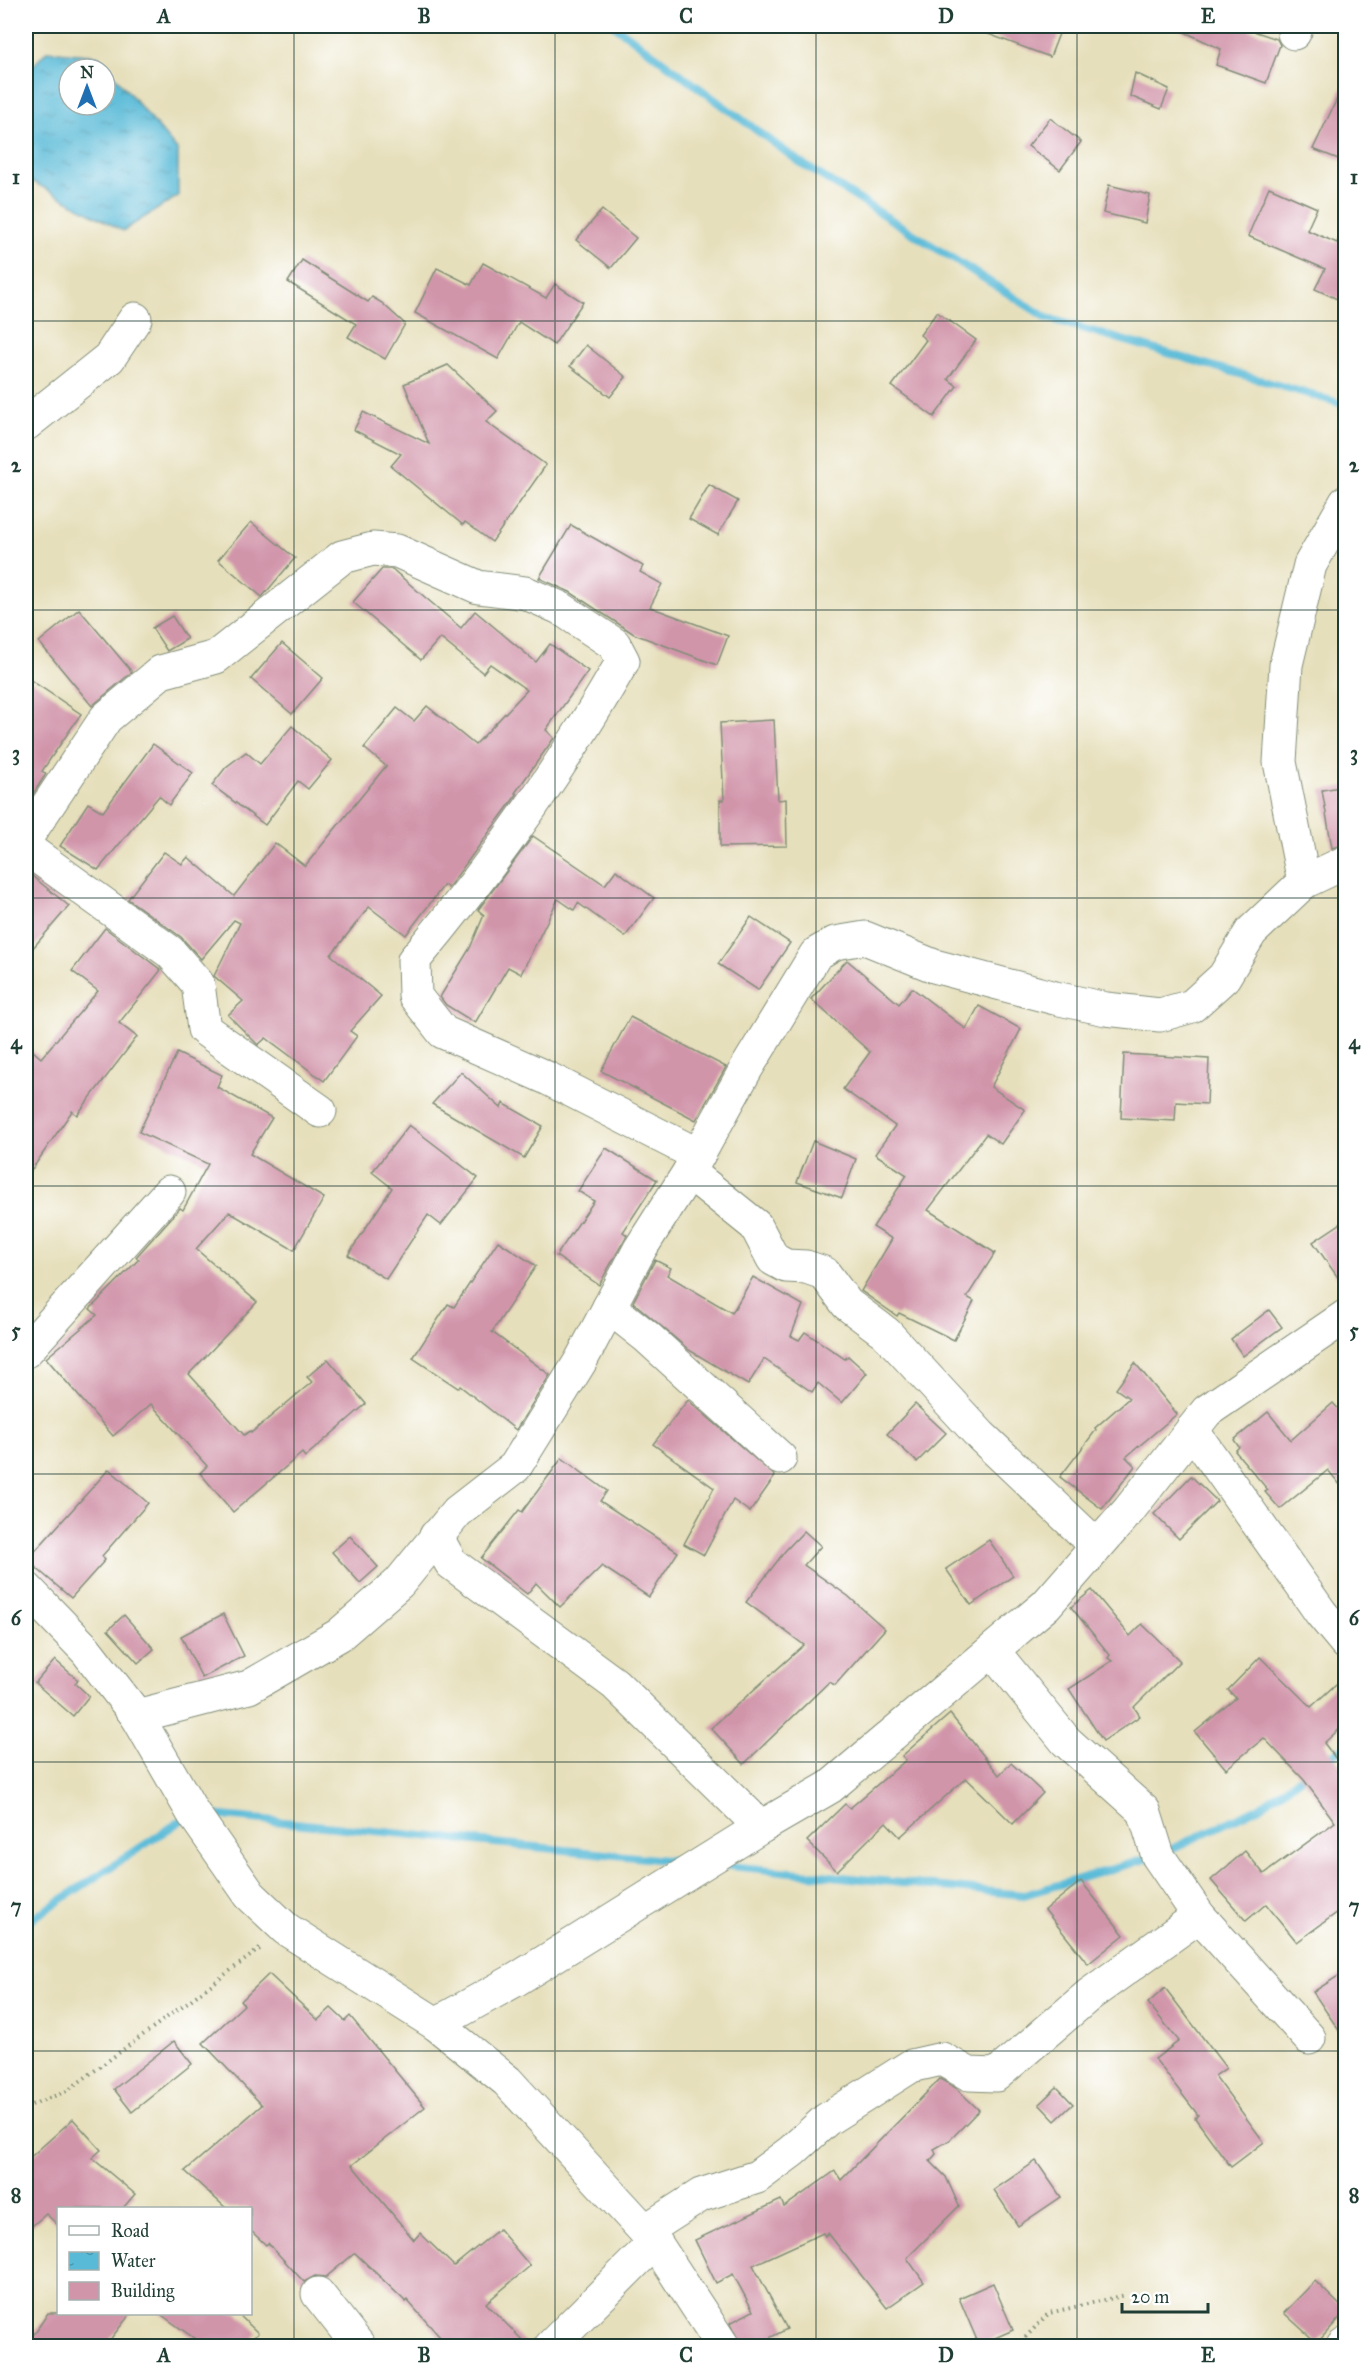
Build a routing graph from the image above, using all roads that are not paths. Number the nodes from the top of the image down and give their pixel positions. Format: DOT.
graph roads {
  1 [pos="135,319"];
  2 [pos="26,424"];
  3 [pos="1346,502"];
  4 [pos="26,838"];
  5 [pos="26,848"];
  6 [pos="1346,862"];
  7 [pos="1304,882"];
  8 [pos="320,1111"];
  9 [pos="694,1164"];
  10 [pos="169,1192"];
  11 [pos="609,1307"];
  12 [pos="1346,1316"];
  13 [pos="26,1351"];
  14 [pos="1192,1430"];
  15 [pos="780,1458"];
  16 [pos="436,1536"];
  17 [pos="1097,1546"];
  18 [pos="26,1588"];
  19 [pos="1346,1643"];
  20 [pos="993,1651"];
  21 [pos="137,1716"];
  22 [pos="761,1827"];
  23 [pos="1199,1916"];
  24 [pos="436,2025"];
  25 [pos="1309,2038"];
  26 [pos="650,2237"];
  27 [pos="318,2294"];
  28 [pos="359,2346"];
  29 [pos="551,2346"];
  30 [pos="723,2346"];
  1 -- 2 [label="street"];
  3 -- 7 [label="street"];
  4 -- 9 [label="street"];
  5 -- 8 [label="street"];
  6 -- 7 [label="street"];
  7 -- 9 [label="street"];
  9 -- 11 [label="street"];
  9 -- 17 [label="street"];
  10 -- 13 [label="street"];
  11 -- 15 [label="street"];
  11 -- 16 [label="street"];
  12 -- 14 [label="street"];
  14 -- 17 [label="street"];
  14 -- 19 [label="street"];
  16 -- 21 [label="street"];
  16 -- 22 [label="street"];
  17 -- 20 [label="street"];
  18 -- 21 [label="street"];
  20 -- 22 [label="street"];
  20 -- 23 [label="street"];
  21 -- 24 [label="street"];
  22 -- 24 [label="street"];
  23 -- 25 [label="street"];
  23 -- 26 [label="street"];
  24 -- 26 [label="street"];
  26 -- 29 [label="street"];
  26 -- 30 [label="street"];
  27 -- 28 [label="street"];
}
